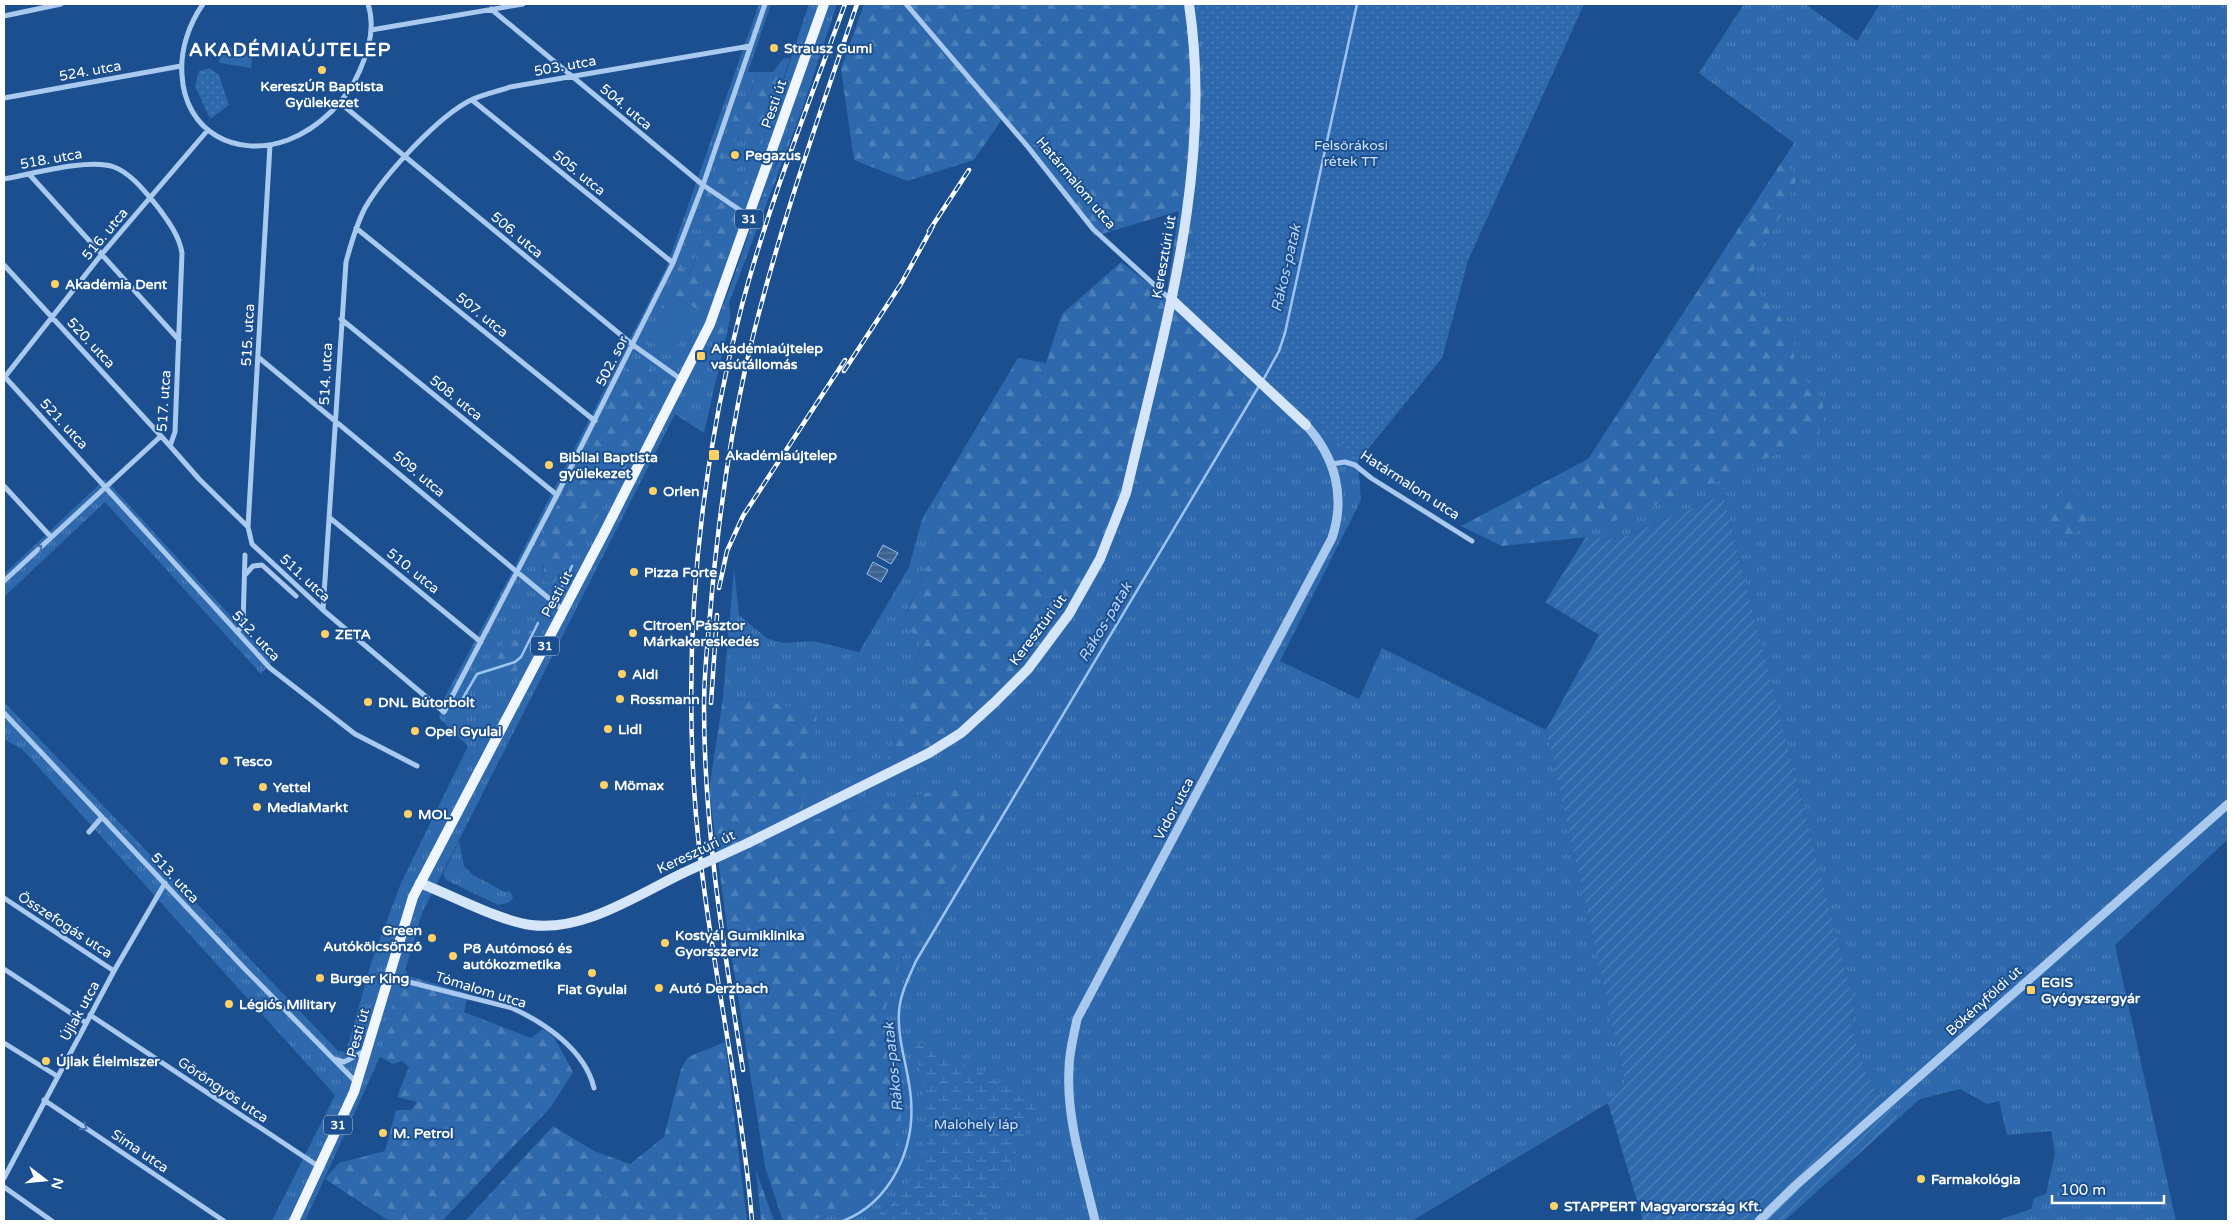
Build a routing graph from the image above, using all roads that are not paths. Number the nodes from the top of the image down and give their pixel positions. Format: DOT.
graph roads {
  1 [pos="61,4"];
  2 [pos="203,4"];
  3 [pos="368,4"];
  4 [pos="523,4"];
  5 [pos="765,4"];
  6 [pos="824,4"];
  7 [pos="906,4"];
  8 [pos="1188,4"];
  9 [pos="491,10"];
  10 [pos="4,16"];
  11 [pos="371,30"];
  12 [pos="750,46"];
  13 [pos="181,66"];
  14 [pos="572,77"];
  15 [pos="4,98"];
  16 [pos="472,100"];
  17 [pos="340,102"];
  18 [pos="207,131"];
  19 [pos="270,145"];
  20 [pos="404,157"];
  21 [pos="29,174"];
  22 [pos="4,179"];
  23 [pos="703,185"];
  24 [pos="150,198"];
  25 [pos="750,217"];
  26 [pos="356,228"];
  27 [pos="101,254"];
  28 [pos="673,263"];
  29 [pos="4,265"];
  30 [pos="1171,299"];
  31 [pos="1184,312"];
  32 [pos="52,317"];
  33 [pos="341,319"];
  34 [pos="1164,326"];
  35 [pos="179,340"];
  36 [pos="633,345"];
  37 [pos="258,356"];
  38 [pos="4,377"];
  39 [pos="682,381"];
  40 [pos="335,419"];
  41 [pos="595,421"];
  42 [pos="1306,425"];
  43 [pos="161,436"];
  44 [pos="170,446"];
  45 [pos="1331,464"];
  46 [pos="4,486"];
  47 [pos="106,487"];
  48 [pos="557,495"];
  49 [pos="330,518"];
  50 [pos="248,527"];
  51 [pos="51,537"];
  52 [pos="1472,541"];
  53 [pos="245,555"];
  54 [pos="518,572"];
  55 [pos="245,575"];
  56 [pos="4,581"];
  57 [pos="296,596"];
  58 [pos="323,610"];
  59 [pos="564,610"];
  60 [pos="237,632"];
  61 [pos="481,642"];
  62 [pos="444,712"];
  63 [pos="4,713"];
  64 [pos="417,766"];
  65 [pos="2228,804"];
  66 [pos="102,817"];
  67 [pos="89,832"];
  68 [pos="165,883"];
  69 [pos="420,883"];
  70 [pos="4,898"];
  71 [pos="4,969"];
  72 [pos="114,971"];
  73 [pos="389,977"];
  74 [pos="90,1015"];
  75 [pos="86,1023"];
  76 [pos="4,1043"];
  77 [pos="368,1050"];
  78 [pos="332,1058"];
  79 [pos="57,1076"];
  80 [pos="358,1083"];
  81 [pos="594,1088"];
  82 [pos="44,1100"];
  83 [pos="318,1166"];
  84 [pos="4,1178"];
  85 [pos="4,1187"];
  86 [pos="52,1221"];
  87 [pos="224,1221"];
  88 [pos="294,1221"];
  89 [pos="1095,1221"];
  90 [pos="1759,1221"];
  1 -- 10 [label="street"];
  2 -- 13 [label="street"];
  3 -- 11 [label="street"];
  4 -- 9 [label="street"];
  5 -- 12 [label="street, 502. sor"];
  6 -- 25 [label="main road, Pesti út / 31"];
  7 -- 30 [label="street, Határmalom utca"];
  8 -- 30 [label="main road, Keresztúri út"];
  9 -- 11 [label="street"];
  9 -- 14 [label="street, 504. utca"];
  11 -- 17 [label="street"];
  12 -- 14 [label="street, 503. utca"];
  12 -- 23 [label="street, 502. sor"];
  13 -- 15 [label="street, 524. utca"];
  13 -- 18 [label="street"];
  14 -- 16 [label="street, 503. utca"];
  14 -- 23 [label="street, 504. utca"];
  16 -- 20 [label="street, 503. utca"];
  16 -- 28 [label="street, 505. utca"];
  17 -- 19 [label="street"];
  17 -- 20 [label="street, 506. utca"];
  18 -- 19 [label="street"];
  18 -- 24 [label="street, 516. utca"];
  19 -- 37 [label="street, 515. utca"];
  20 -- 26 [label="street, 514. utca"];
  20 -- 36 [label="street, 506. utca"];
  21 -- 22 [label="street, 518. utca"];
  21 -- 24 [label="street, 518. utca"];
  21 -- 27 [label="street"];
  23 -- 25 [label="street, 504. utca"];
  23 -- 28 [label="street, 502. sor"];
  24 -- 27 [label="street, 516. utca"];
  24 -- 35 [label="street, 517. utca"];
  25 -- 39 [label="main road, Pesti út / 31"];
  26 -- 33 [label="street, 514. utca"];
  26 -- 41 [label="street, 507. utca"];
  27 -- 32 [label="street, 516. utca"];
  27 -- 35 [label="street"];
  28 -- 36 [label="street, 502. sor"];
  29 -- 32 [label="street, 520. utca"];
  30 -- 31 [label="main road, Határmalom utca"];
  30 -- 34 [label="main road, Keresztúri út"];
  31 -- 34 [label="main road"];
  31 -- 42 [label="main road, Határmalom utca"];
  32 -- 38 [label="street, 516. utca"];
  32 -- 43 [label="street, 520. utca"];
  33 -- 40 [label="street, 514. utca"];
  33 -- 48 [label="street, 508. utca"];
  34 -- 69 [label="main road, Keresztúri út, bridge"];
  35 -- 44 [label="street, 517. utca"];
  36 -- 39 [label="street, 506. utca"];
  36 -- 41 [label="street, 502. sor"];
  37 -- 40 [label="street, 509. utca"];
  37 -- 50 [label="street, 515. utca"];
  38 -- 47 [label="street, 521. utca"];
  39 -- 59 [label="main road, Pesti út / 31"];
  40 -- 49 [label="street, 514. utca"];
  40 -- 54 [label="street, 509. utca"];
  41 -- 48 [label="street, 502. sor"];
  42 -- 45 [label="street, Vidor utca"];
  43 -- 44 [label="street, 517. utca"];
  43 -- 47 [label="street, 517. utca"];
  44 -- 50 [label="street, 511. utca"];
  45 -- 52 [label="street, Határmalom utca"];
  45 -- 89 [label="street, Vidor utca"];
  46 -- 51 [label="street"];
  47 -- 51 [label="street, 517. utca"];
  47 -- 60 [label="street, 512. utca"];
  48 -- 54 [label="street, 502. sor"];
  49 -- 58 [label="street, 514. utca"];
  49 -- 61 [label="street, 510. utca"];
  50 -- 58 [label="street, 511. utca"];
  56 -- 51 [label="street, 517. utca, one-way"];
  53 -- 55 [label="street"];
  54 -- 59 [label="street, 509. utca"];
  54 -- 61 [label="street, 502. sor"];
  55 -- 57 [label="street, 511. utca"];
  55 -- 60 [label="street"];
  58 -- 62 [label="street, 511. utca"];
  59 -- 69 [label="main road, Pesti út / 31"];
  60 -- 64 [label="street, 512. utca"];
  61 -- 62 [label="street, 502. sor"];
  63 -- 66 [label="street, 513. utca"];
  65 -- 90 [label="street, Bökényföldi út"];
  66 -- 67 [label="street"];
  66 -- 68 [label="street, 513. utca"];
  68 -- 72 [label="street, Újlak utca"];
  68 -- 78 [label="street, 513. utca"];
  69 -- 73 [label="main road, Pesti út / 31"];
  70 -- 72 [label="street, Összefogás utca"];
  71 -- 75 [label="street"];
  72 -- 74 [label="street, Újlak utca"];
  73 -- 77 [label="main road, Pesti út / 31"];
  73 -- 81 [label="street, Tómalom utca"];
  74 -- 75 [label="street, Újlak utca"];
  74 -- 83 [label="street, Göröngyös utca"];
  75 -- 79 [label="street, Újlak utca"];
  76 -- 79 [label="street"];
  77 -- 78 [label="street"];
  77 -- 80 [label="main road, Pesti út / 31"];
  78 -- 80 [label="street, 513. utca"];
  79 -- 82 [label="street, Újlak utca"];
  80 -- 83 [label="main road, Pesti út / 31"];
  82 -- 84 [label="street, Újlak utca"];
  82 -- 87 [label="street, Sima utca, one-way"];
  83 -- 88 [label="main road, Pesti út / 31"];
  85 -- 86 [label="street"];
}
